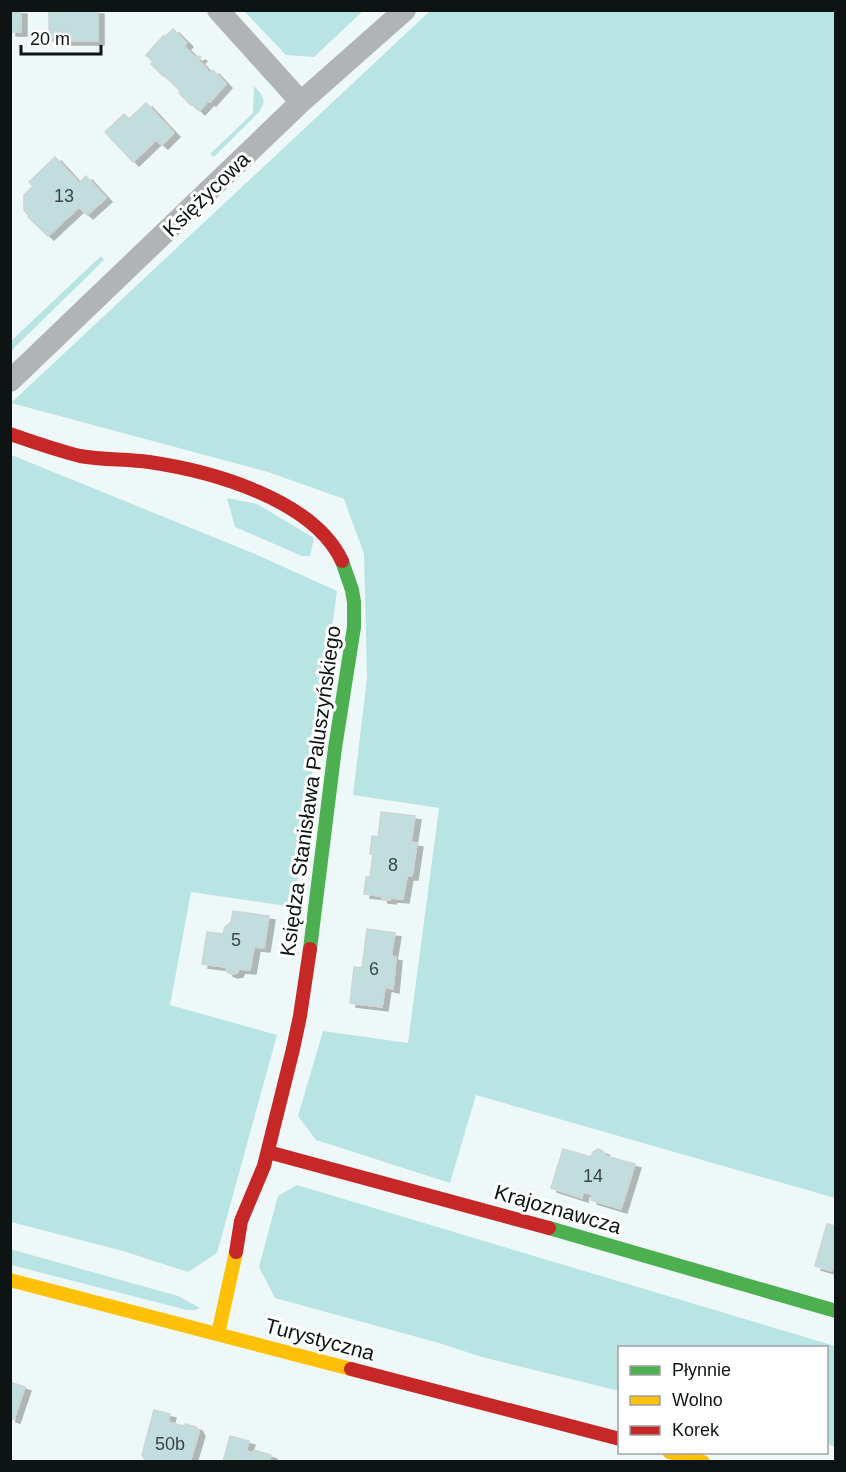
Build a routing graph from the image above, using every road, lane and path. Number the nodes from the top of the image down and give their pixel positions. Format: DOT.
graph roads {
  1 [pos="218,10"];
  2 [pos="405,10"];
  3 [pos="301,102"];
  4 [pos="10,381"];
  5 [pos="10,434"];
  6 [pos="268,1152"];
  7 [pos="10,1280"];
  8 [pos="836,1311"];
  9 [pos="218,1334"];
  10 [pos="618,1438"];
  11 [pos="677,1454"];
  12 [pos="703,1461"];
  1 -- 3 [label="street"];
  2 -- 3 [label="street, Księżycowa"];
  3 -- 4 [label="street, Księżycowa"];
  5 -- 6 [label="street, Księdza Stanisława Paluszyńskiego"];
  6 -- 8 [label="street, Krajoznawcza"];
  6 -- 9 [label="street, Księdza Stanisława Paluszyńskiego"];
  7 -- 9 [label="street, Turystyczna"];
  9 -- 10 [label="street, Turystyczna"];
  11 -- 12 [label="street"];
}
